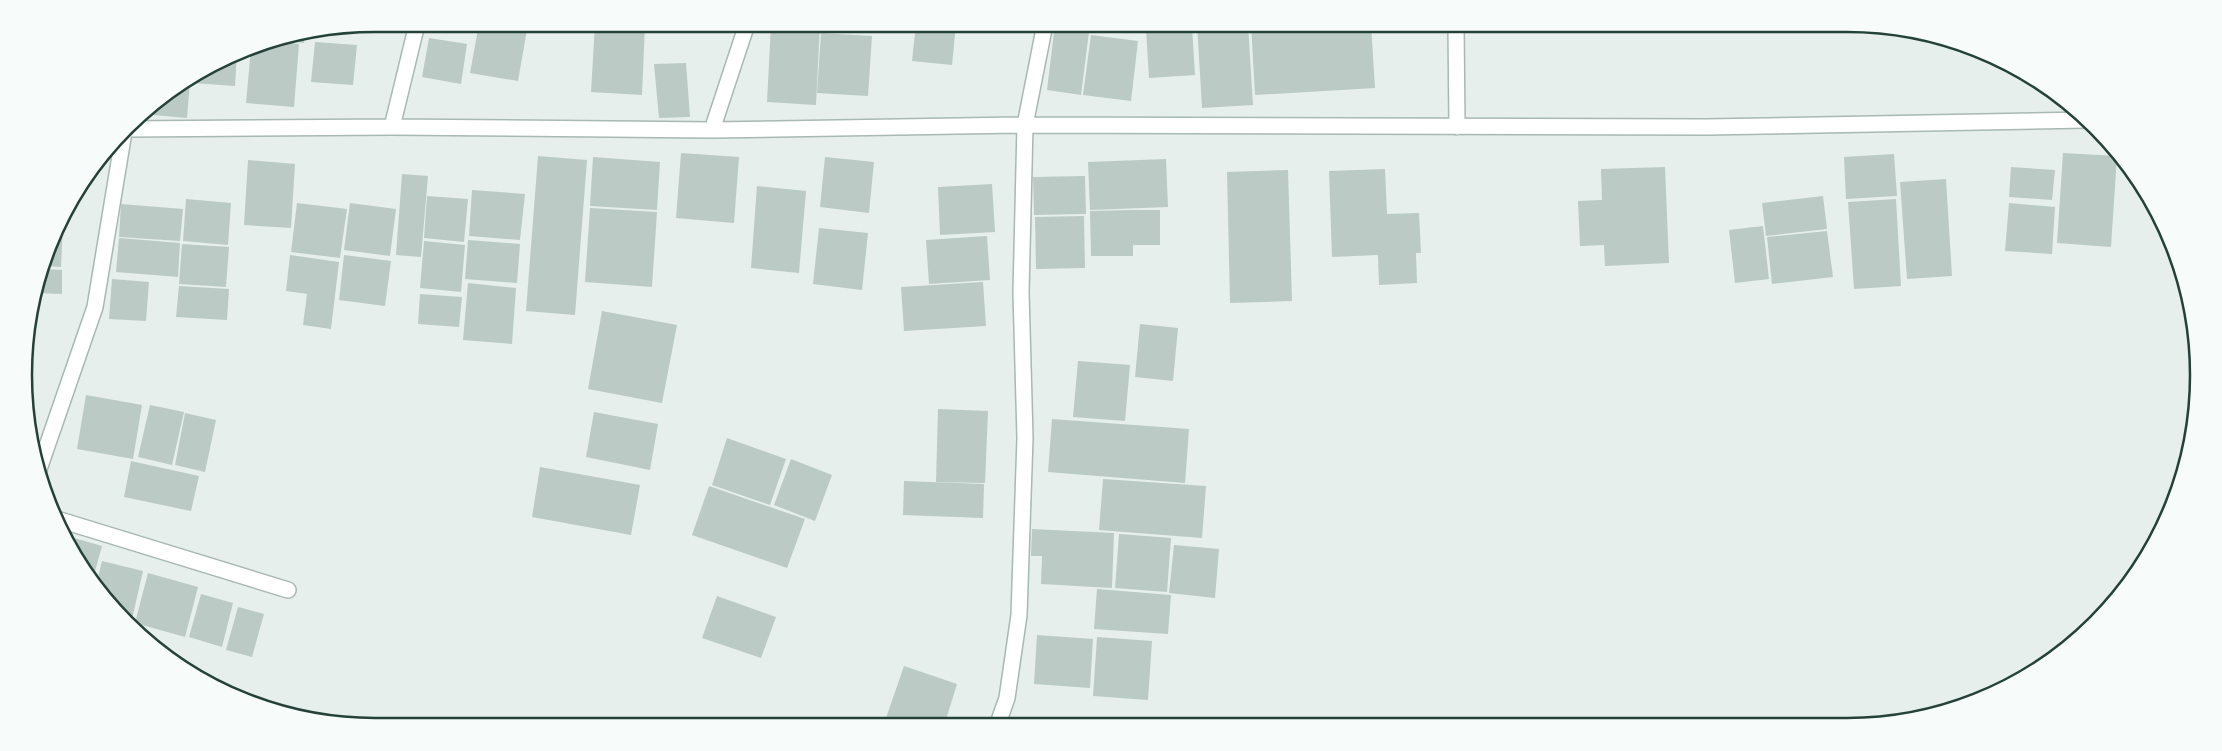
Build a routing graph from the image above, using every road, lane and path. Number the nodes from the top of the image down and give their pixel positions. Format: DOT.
graph roads {
  1 [pos="415,32"];
  2 [pos="744,32"];
  3 [pos="1043,32"];
  4 [pos="1456,32"];
  5 [pos="2075,120"];
  6 [pos="1025,125"];
  7 [pos="392,127"];
  8 [pos="1457,127"];
  9 [pos="137,129"];
  10 [pos="712,130"];
  11 [pos="122,145"];
  12 [pos="43,458"];
  13 [pos="66,522"];
  14 [pos="288,590"];
  15 [pos="1000,718"];
  1 -- 7 [label="street"];
  2 -- 10 [label="street"];
  3 -- 6 [label="street"];
  4 -- 8 [label="street"];
  5 -- 8 [label="street"];
  6 -- 8 [label="street"];
  6 -- 10 [label="street"];
  6 -- 15 [label="street"];
  7 -- 9 [label="street"];
  7 -- 10 [label="street"];
  11 -- 12 [label="street"];
  13 -- 14 [label="street"];
}
